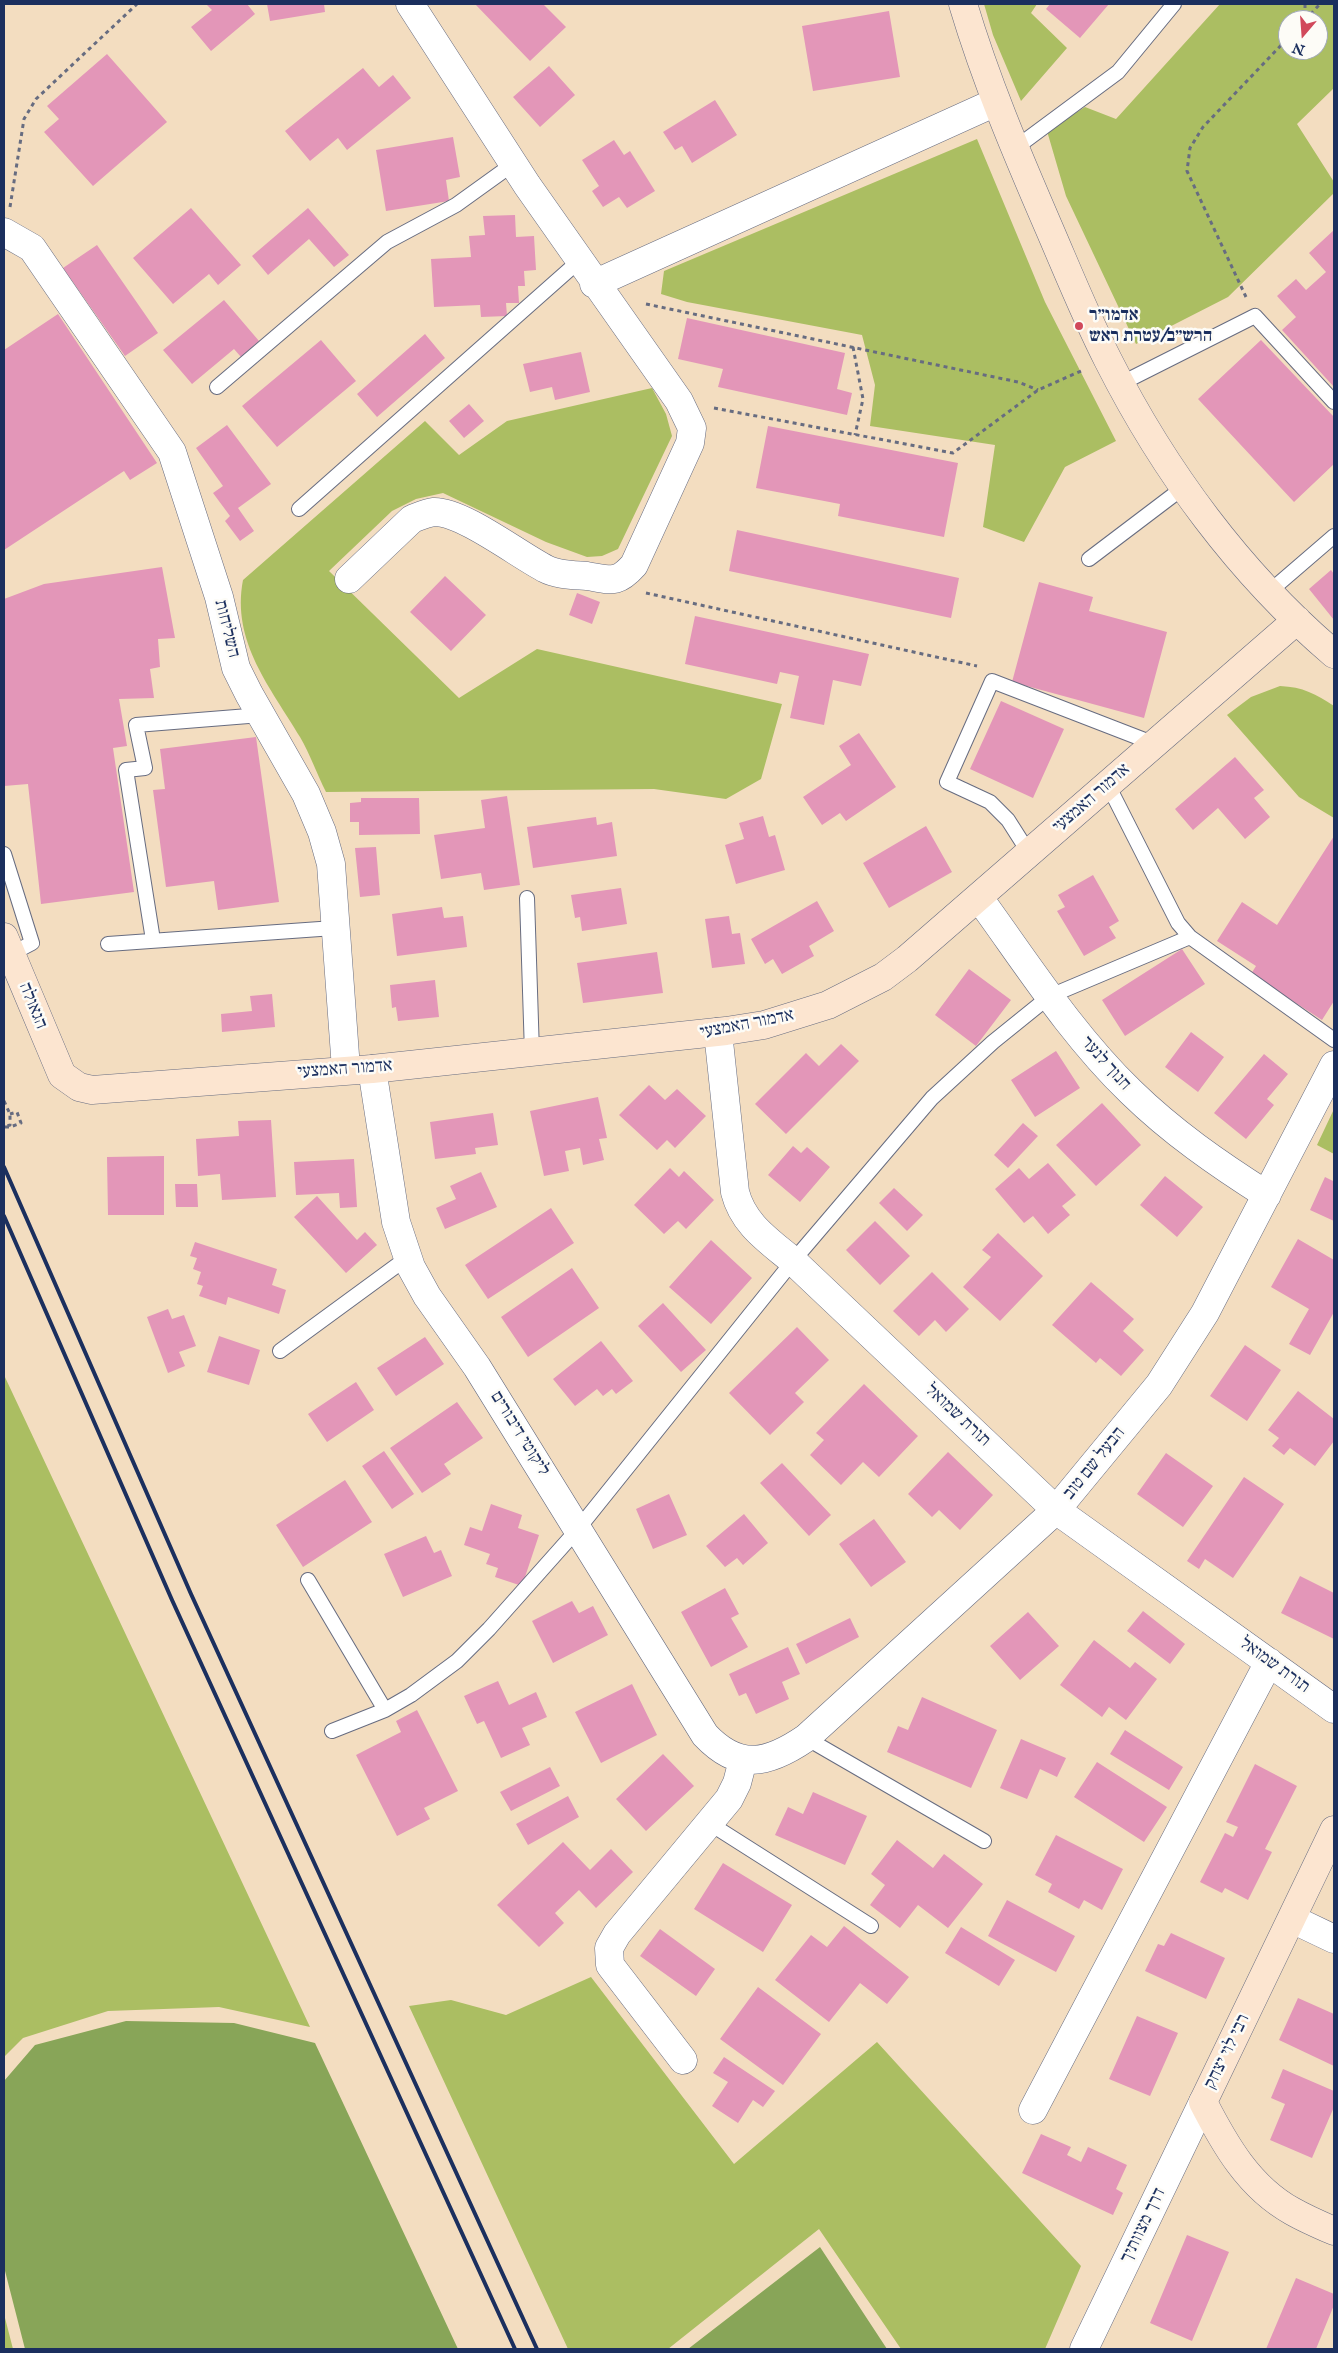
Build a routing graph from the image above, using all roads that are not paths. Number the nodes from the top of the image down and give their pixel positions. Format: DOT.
graph roads {
  1 [pos="410,4"];
  2 [pos="963,4"];
  3 [pos="1174,4"];
  4 [pos="996,102"];
  5 [pos="1014,149"];
  6 [pos="513,164"];
  7 [pos="4,232"];
  8 [pos="579,261"];
  9 [pos="594,284"];
  10 [pos="1120,384"];
  11 [pos="218,387"];
  12 [pos="1334,402"];
  13 [pos="1184,487"];
  14 [pos="299,509"];
  15 [pos="1334,536"];
  16 [pos="1089,559"];
  17 [pos="349,579"];
  18 [pos="1269,592"];
  19 [pos="1297,620"];
  20 [pos="1334,654"];
  21 [pos="261,715"];
  22 [pos="1155,744"];
  23 [pos="1108,785"];
  24 [pos="1029,853"];
  25 [pos="4,854"];
  26 [pos="528,898"];
  27 [pos="979,898"];
  28 [pos="334,928"];
  29 [pos="1190,937"];
  30 [pos="153,940"];
  31 [pos="108,944"];
  32 [pos="7,946"];
  33 [pos="1050,996"];
  34 [pos="718,1032"];
  35 [pos="1334,1040"];
  36 [pos="532,1053"];
  37 [pos="1334,1065"];
  38 [pos="359,1069"];
  39 [pos="62,1075"];
  40 [pos="1267,1195"];
  41 [pos="407,1258"];
  42 [pos="792,1261"];
  43 [pos="280,1351"];
  44 [pos="1056,1510"];
  45 [pos="578,1529"];
  46 [pos="308,1580"];
  47 [pos="1268,1662"];
  48 [pos="1334,1709"];
  49 [pos="385,1710"];
  50 [pos="332,1731"];
  51 [pos="806,1738"];
  52 [pos="743,1760"];
  53 [pos="709,1823"];
  54 [pos="1334,1830"];
  55 [pos="984,1841"];
  56 [pos="1292,1920"];
  57 [pos="870,1926"];
  58 [pos="1334,1939"];
  59 [pos="683,2060"];
  60 [pos="1203,2102"];
  61 [pos="1033,2110"];
  62 [pos="1334,2232"];
  63 [pos="1084,2349"];
  1 -- 6 [label="street"];
  2 -- 4 [label="main road"];
  3 -- 5 [label="lane"];
  4 -- 5 [label="main road"];
  4 -- 9 [label="street"];
  5 -- 10 [label="main road"];
  6 -- 8 [label="street"];
  6 -- 11 [label="lane"];
  7 -- 21 [label="street, השליחות"];
  8 -- 9 [label="street"];
  8 -- 14 [label="lane"];
  9 -- 17 [label="street"];
  10 -- 12 [label="lane"];
  10 -- 13 [label="main road"];
  13 -- 16 [label="lane"];
  13 -- 18 [label="main road"];
  15 -- 18 [label="lane"];
  18 -- 19 [label="main road"];
  19 -- 20 [label="main road"];
  19 -- 22 [label="main road, אדמור האמצעי"];
  21 -- 28 [label="street, השליחות"];
  21 -- 30 [label="lane"];
  22 -- 23 [label="main road, אדמור האמצעי"];
  22 -- 24 [label="lane"];
  23 -- 24 [label="main road, אדמור האמצעי"];
  23 -- 29 [label="lane"];
  24 -- 27 [label="main road, אדמור האמצעי"];
  25 -- 32 [label="lane"];
  26 -- 36 [label="lane"];
  27 -- 33 [label="street, חנוך לנער"];
  27 -- 34 [label="main road, אדמור האמצעי"];
  28 -- 30 [label="lane"];
  28 -- 38 [label="street, השליחות"];
  29 -- 33 [label="lane"];
  29 -- 35 [label="lane"];
  30 -- 31 [label="lane"];
  32 -- 39 [label="main road, הגאולה"];
  33 -- 40 [label="street, חנוך לנער"];
  33 -- 42 [label="lane"];
  34 -- 36 [label="main road, אדמור האמצעי"];
  34 -- 42 [label="street, תורת שמואל"];
  36 -- 38 [label="main road, אדמור האמצעי"];
  37 -- 40 [label="street, הבעל שם טוב"];
  38 -- 39 [label="main road, אדמור האמצעי"];
  38 -- 41 [label="street, ליקוטי דיבורים"];
  40 -- 44 [label="street, הבעל שם טוב"];
  41 -- 43 [label="lane"];
  41 -- 45 [label="street, ליקוטי דיבורים"];
  42 -- 44 [label="street, תורת שמואל"];
  42 -- 45 [label="lane"];
  44 -- 47 [label="street, תורת שמואל"];
  44 -- 51 [label="street, הבעל שם טוב"];
  45 -- 49 [label="lane"];
  45 -- 52 [label="street, ליקוטי דיבורים"];
  46 -- 49 [label="lane"];
  47 -- 48 [label="street, תורת שמואל"];
  47 -- 61 [label="street"];
  49 -- 50 [label="lane"];
  51 -- 52 [label="street, הבעל שם טוב"];
  51 -- 55 [label="lane"];
  52 -- 53 [label="street"];
  53 -- 57 [label="lane"];
  53 -- 59 [label="street"];
  54 -- 56 [label="main road, רבי לוי יצחק"];
  56 -- 58 [label="street"];
  56 -- 60 [label="main road, רבי לוי יצחק"];
  60 -- 62 [label="main road, רבי לוי יצחק"];
  60 -- 63 [label="street, דרך מצוותיך"];
}
